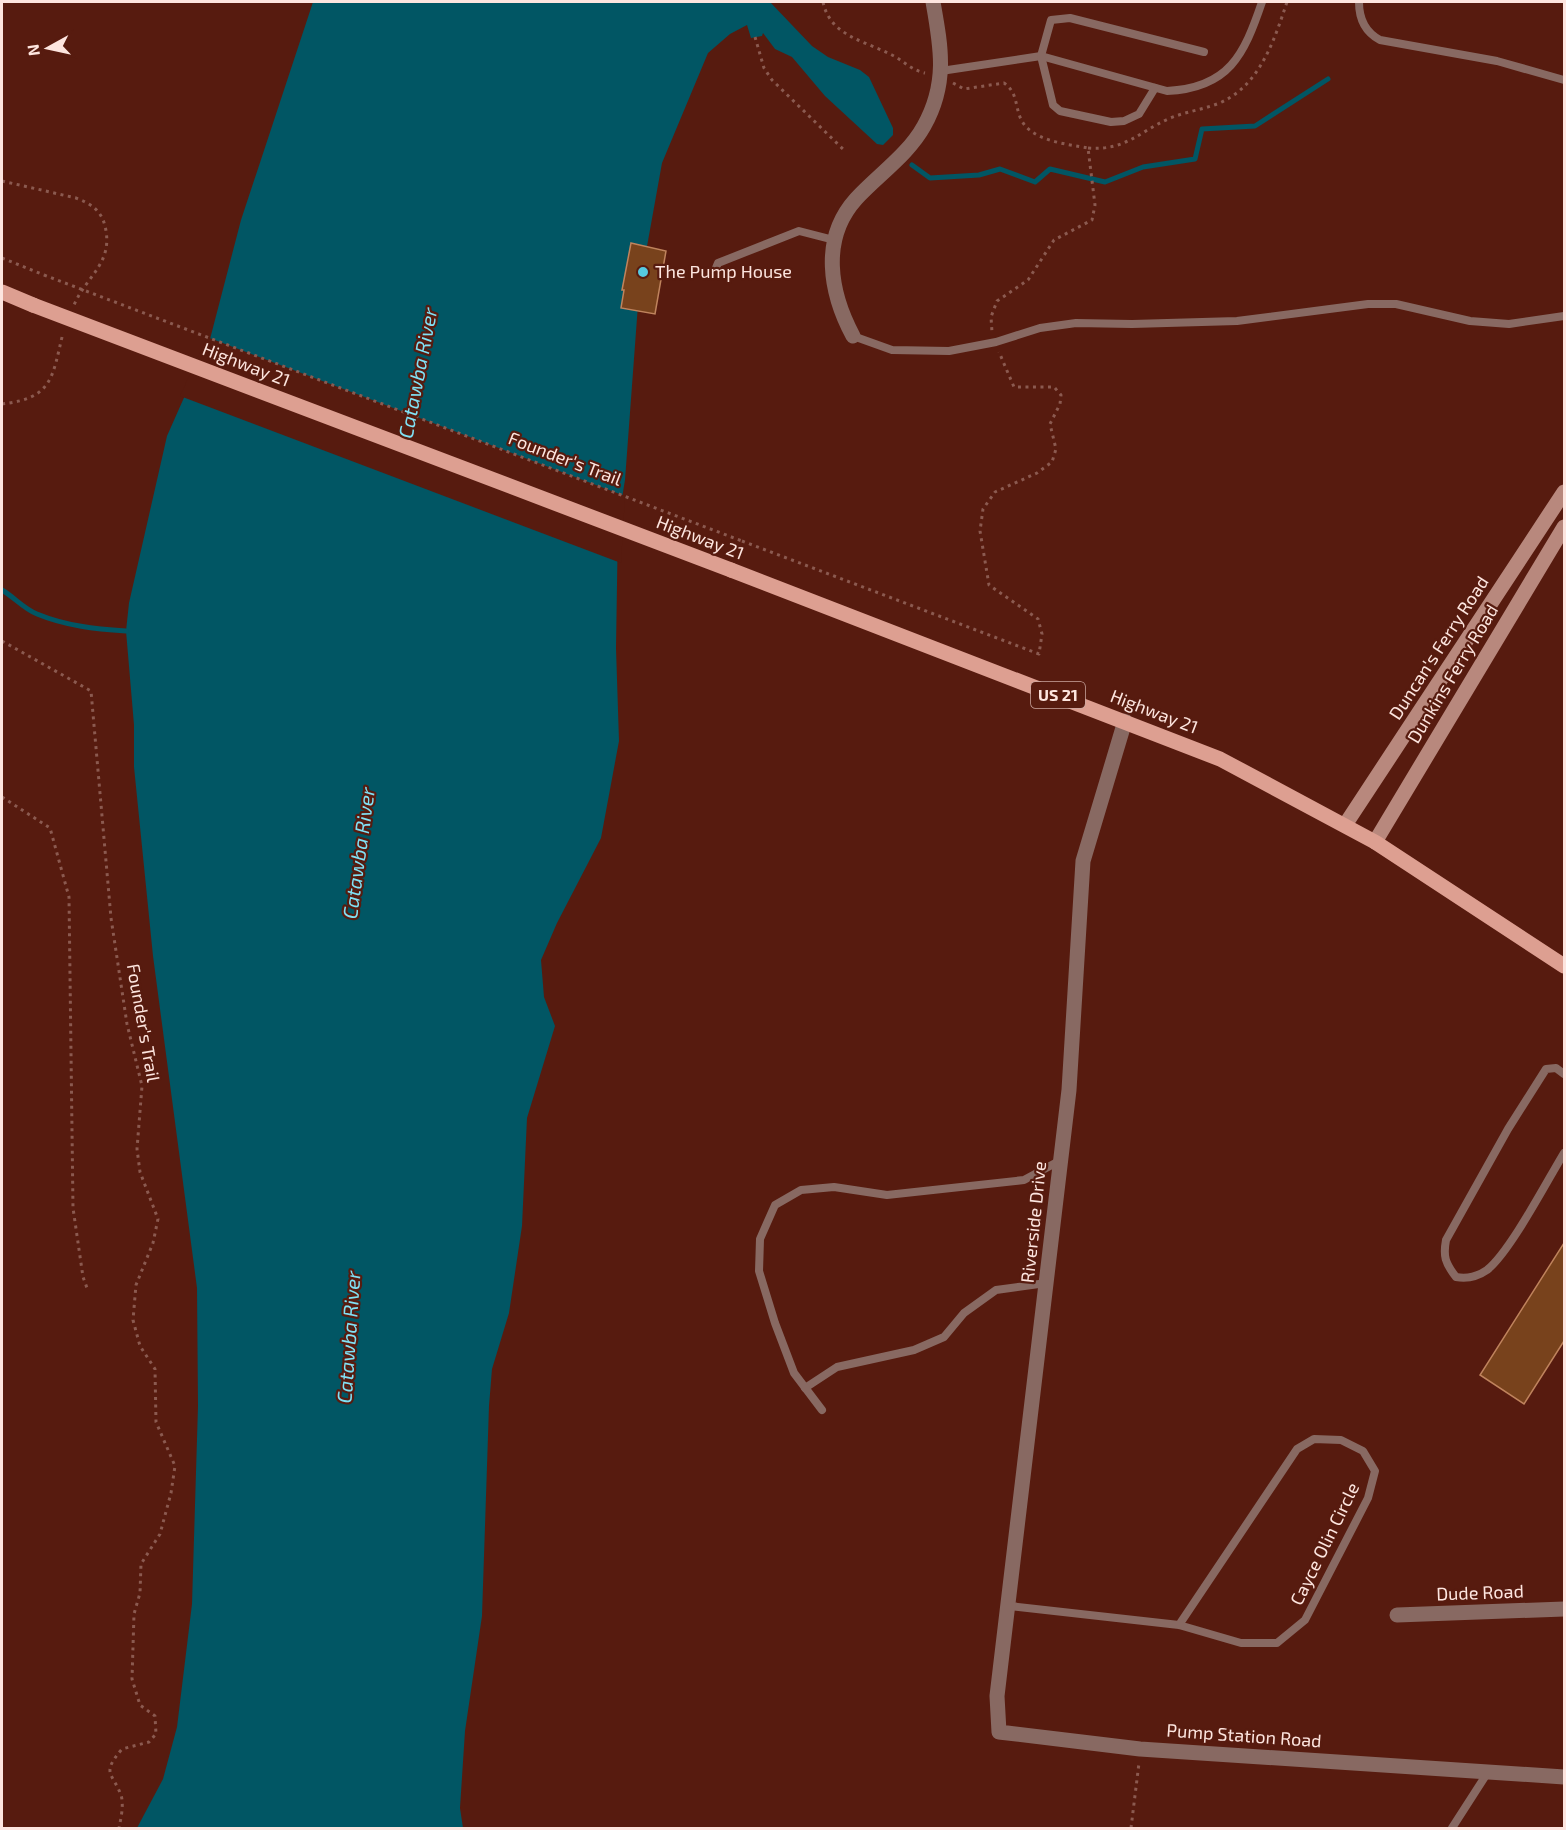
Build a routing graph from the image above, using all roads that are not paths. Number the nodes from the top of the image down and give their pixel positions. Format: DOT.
graph roads {
  1 [pos="933,2"];
  2 [pos="1262,2"];
  3 [pos="1359,2"];
  4 [pos="1204,52"];
  5 [pos="1041,56"];
  6 [pos="939,74"];
  7 [pos="1564,80"];
  8 [pos="1155,88"];
  9 [pos="834,240"];
  10 [pos="713,275"];
  11 [pos="2,292"];
  12 [pos="1564,316"];
  13 [pos="853,336"];
  14 [pos="1564,492"];
  15 [pos="1564,526"];
  16 [pos="1125,721"];
  17 [pos="1346,825"];
  18 [pos="1375,842"];
  19 [pos="1564,966"];
  20 [pos="1564,1074"];
  21 [pos="1564,1153"];
  22 [pos="1061,1160"];
  23 [pos="1047,1283"];
  24 [pos="805,1388"];
  25 [pos="822,1410"];
  26 [pos="1010,1606"];
  27 [pos="1564,1610"];
  28 [pos="1397,1616"];
  29 [pos="1179,1625"];
  30 [pos="999,1732"];
  31 [pos="1488,1772"];
  32 [pos="1564,1777"];
  33 [pos="1452,1828"];
  1 -- 6 [label="street"];
  2 -- 8 [label="lane"];
  3 -- 7 [label="lane"];
  4 -- 5 [label="lane"];
  5 -- 6 [label="lane"];
  5 -- 8 [label="lane"];
  5 -- 8 [label="lane"];
  6 -- 9 [label="street"];
  9 -- 10 [label="lane"];
  9 -- 13 [label="street"];
  11 -- 16 [label="main road, Highway 21 / US 21, bridge"];
  12 -- 13 [label="lane"];
  14 -- 17 [label="street, Duncan's Ferry Road"];
  15 -- 18 [label="street, Dunkins Ferry Road"];
  16 -- 17 [label="main road, Highway 21 / US 21"];
  16 -- 22 [label="street, Riverside Drive"];
  17 -- 18 [label="main road, Highway 21 / US 21"];
  18 -- 19 [label="main road, US 21"];
  20 -- 21 [label="lane"];
  22 -- 23 [label="street, Riverside Drive"];
  22 -- 24 [label="lane"];
  23 -- 24 [label="lane"];
  23 -- 26 [label="street, Riverside Drive"];
  24 -- 25 [label="lane"];
  26 -- 29 [label="lane, Cayce Olin Circle"];
  26 -- 30 [label="street, Riverside Drive"];
  27 -- 28 [label="street, Dude Road"];
  29 -- 29 [label="lane, Cayce Olin Circle"];
  30 -- 31 [label="street, Pump Station Road"];
  31 -- 32 [label="street, Pump Station Road"];
  31 -- 33 [label="lane"];
}
